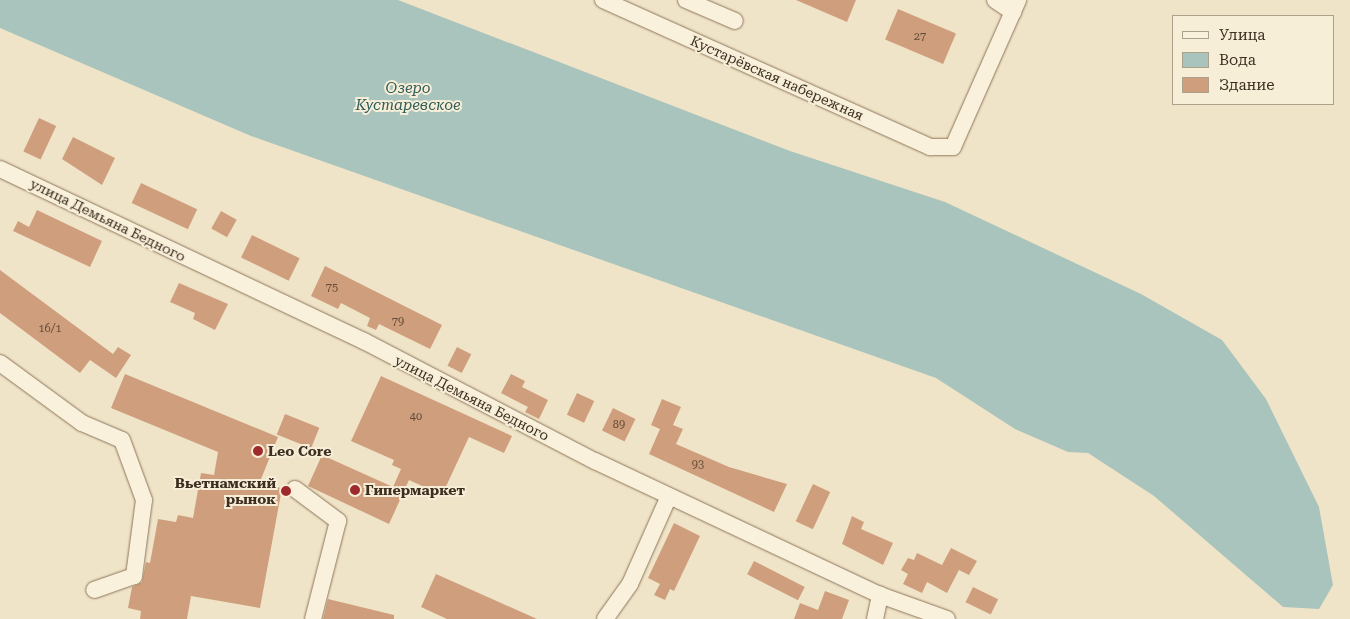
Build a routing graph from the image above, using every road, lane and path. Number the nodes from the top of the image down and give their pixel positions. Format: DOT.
graph roads {
  1 [pos="603,0"];
  2 [pos="686,0"];
  3 [pos="995,0"];
  4 [pos="1016,6"];
  5 [pos="735,21"];
  6 [pos="0,169"];
  7 [pos="0,363"];
  8 [pos="296,489"];
  9 [pos="669,496"];
  10 [pos="94,590"];
  11 [pos="880,595"];
  12 [pos="313,619"];
  13 [pos="605,619"];
  14 [pos="875,619"];
  15 [pos="946,619"];
  1 -- 4 [label="street, Кустарёвская набережная"];
  2 -- 5 [label="street"];
  3 -- 4 [label="street"];
  6 -- 9 [label="street, улица Демьяна Бедного"];
  7 -- 10 [label="street"];
  8 -- 12 [label="street"];
  9 -- 11 [label="street, улица Демьяна Бедного"];
  9 -- 13 [label="street"];
  11 -- 14 [label="street"];
  11 -- 15 [label="street, улица Демьяна Бедного"];
}
